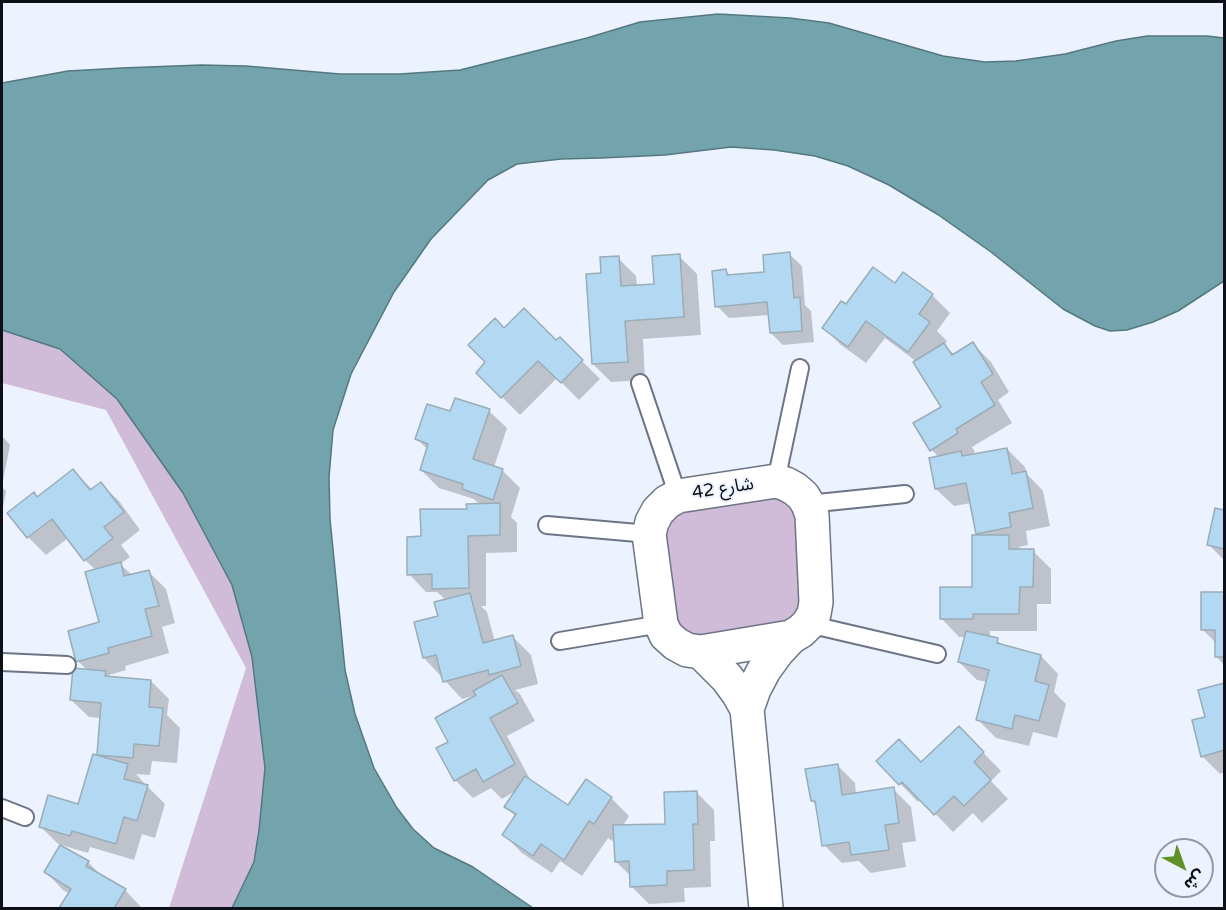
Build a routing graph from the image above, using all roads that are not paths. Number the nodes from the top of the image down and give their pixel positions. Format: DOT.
graph roads {
  1 [pos="800,368"];
  2 [pos="640,383"];
  3 [pos="776,481"];
  4 [pos="905,494"];
  5 [pos="678,496"];
  6 [pos="808,504"];
  7 [pos="548,525"];
  8 [pos="649,534"];
  9 [pos="661,624"];
  10 [pos="800,630"];
  11 [pos="560,641"];
  12 [pos="701,652"];
  13 [pos="937,654"];
  14 [pos="2,662"];
  15 [pos="67,665"];
  16 [pos="747,709"];
  17 [pos="2,808"];
  18 [pos="25,817"];
  19 [pos="766,909"];
  1 -- 3 [label="lane"];
  2 -- 5 [label="lane"];
  3 -- 5 [label="street, شارع 42"];
  3 -- 6 [label="street, شارع 42"];
  4 -- 6 [label="lane"];
  5 -- 8 [label="street, شارع 42"];
  6 -- 10 [label="street"];
  7 -- 8 [label="lane"];
  8 -- 9 [label="street"];
  9 -- 11 [label="lane"];
  9 -- 12 [label="street"];
  10 -- 12 [label="street"];
  10 -- 13 [label="lane"];
  10 -- 16 [label="street"];
  12 -- 16 [label="street"];
  14 -- 15 [label="lane"];
  16 -- 19 [label="street"];
  17 -- 18 [label="lane"];
}
